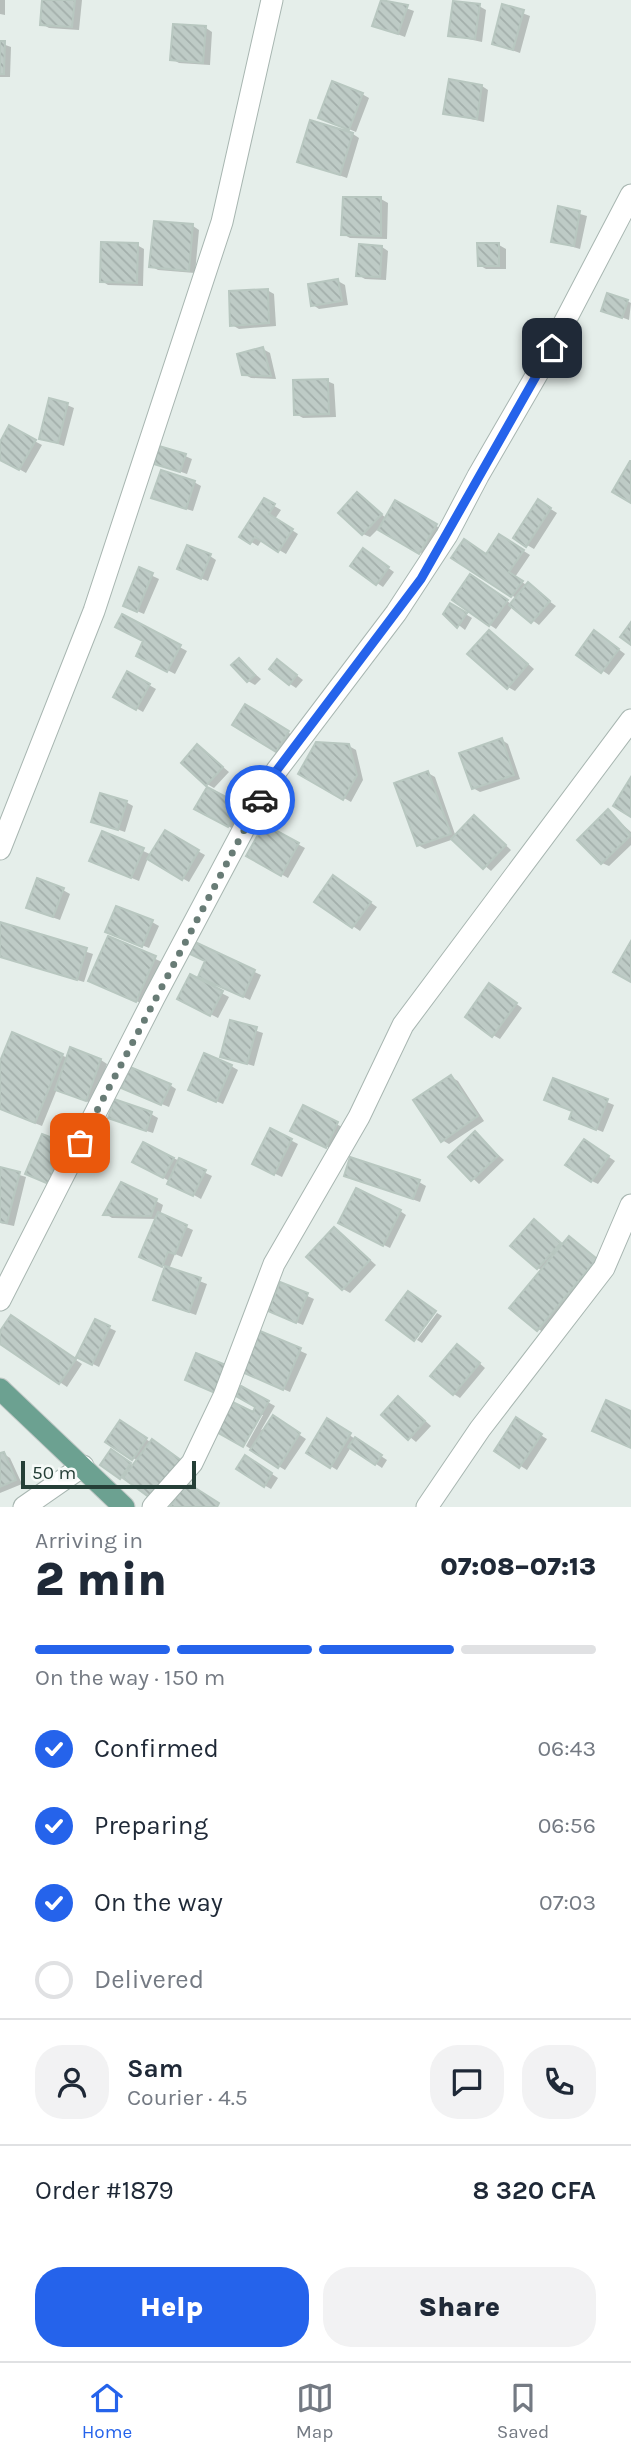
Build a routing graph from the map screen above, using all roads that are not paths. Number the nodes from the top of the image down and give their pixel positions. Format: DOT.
graph roads {
  1 [pos="272,0"];
  2 [pos="631,195"];
  3 [pos="631,720"];
  4 [pos="0,849"];
  5 [pos="631,1205"];
  6 [pos="0,1300"];
  7 [pos="0,1389"];
  8 [pos="83,1466"];
  9 [pos="23,1507"];
  10 [pos="124,1507"];
  11 [pos="153,1507"];
  12 [pos="427,1507"];
  1 -- 4 [label="street"];
  2 -- 6 [label="street"];
  3 -- 11 [label="street"];
  5 -- 12 [label="street"];
  7 -- 8 [label="main road"];
  8 -- 9 [label="street"];
  8 -- 10 [label="main road"];
}
